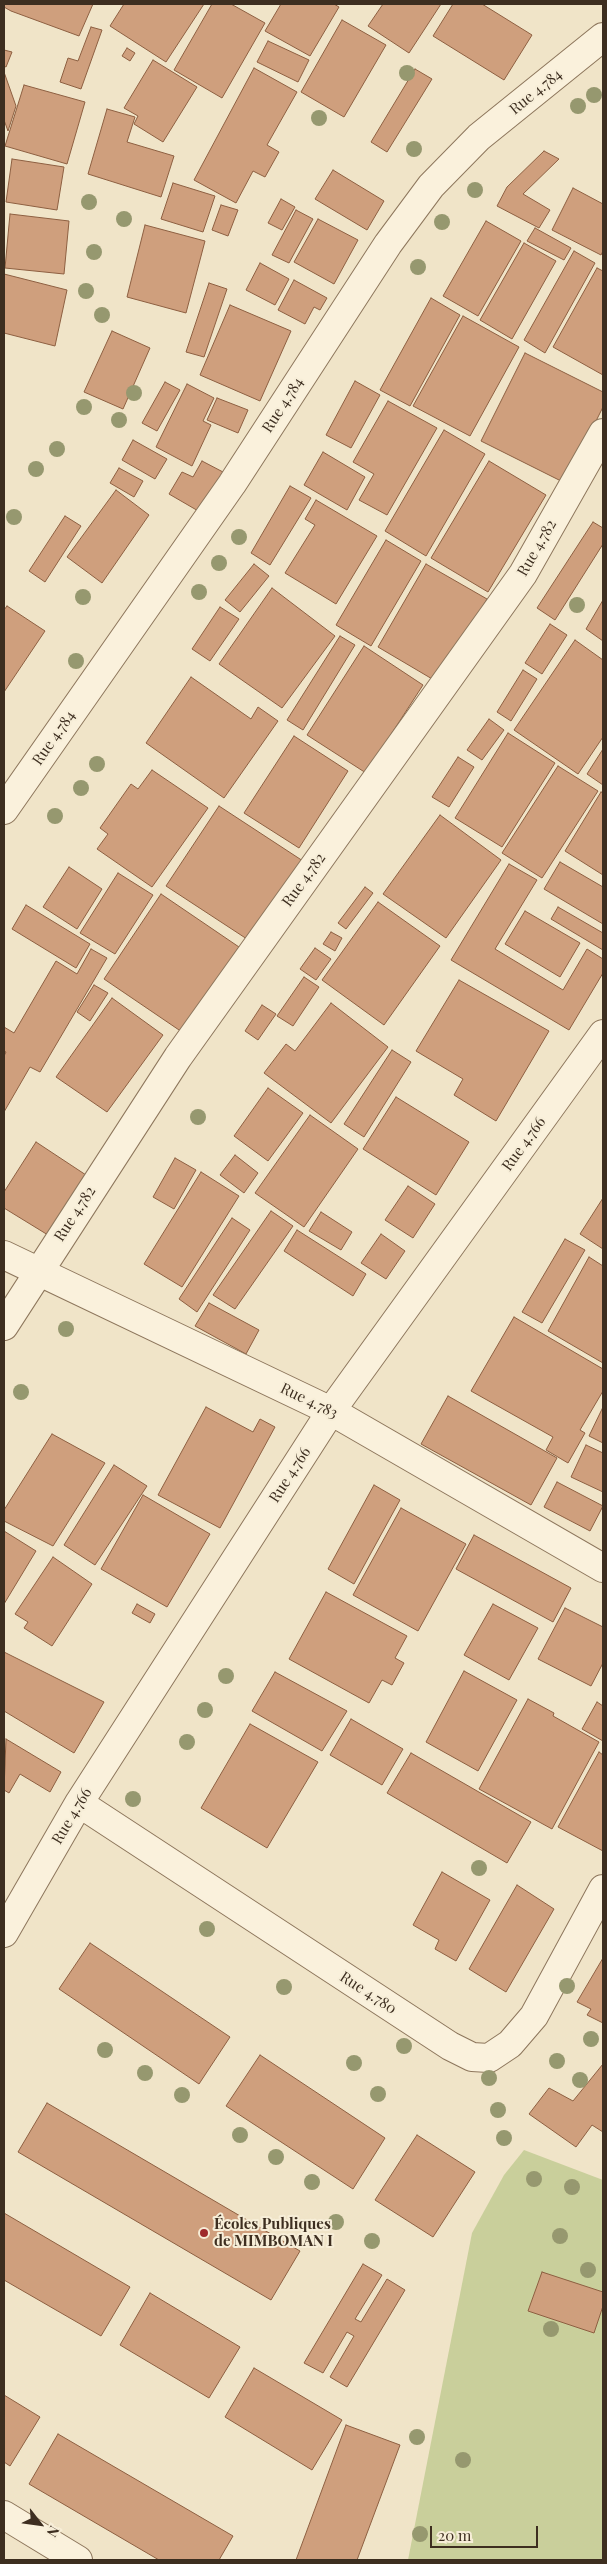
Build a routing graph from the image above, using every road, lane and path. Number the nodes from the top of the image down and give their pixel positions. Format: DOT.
graph roads {
  1 [pos="603,37"];
  2 [pos="603,433"];
  3 [pos="4,810"];
  4 [pos="603,1034"];
  5 [pos="4,1255"];
  6 [pos="38,1270"];
  7 [pos="4,1326"];
  8 [pos="332,1411"];
  9 [pos="603,1568"];
  10 [pos="79,1803"];
  11 [pos="603,1888"];
  12 [pos="4,1933"];
  13 [pos="4,2515"];
  14 [pos="78,2560"];
  1 -- 3 [label="street, Rue 4.784"];
  2 -- 6 [label="street, Rue 4.782"];
  4 -- 8 [label="street, Rue 4.766"];
  5 -- 6 [label="street, Rue 4.783"];
  6 -- 7 [label="street, Rue 4.782"];
  6 -- 8 [label="street, Rue 4.783"];
  8 -- 9 [label="street, Rue 4.783"];
  8 -- 10 [label="street, Rue 4.766"];
  10 -- 11 [label="street, Rue 4.780"];
  10 -- 12 [label="street, Rue 4.766"];
  13 -- 14 [label="street"];
}
